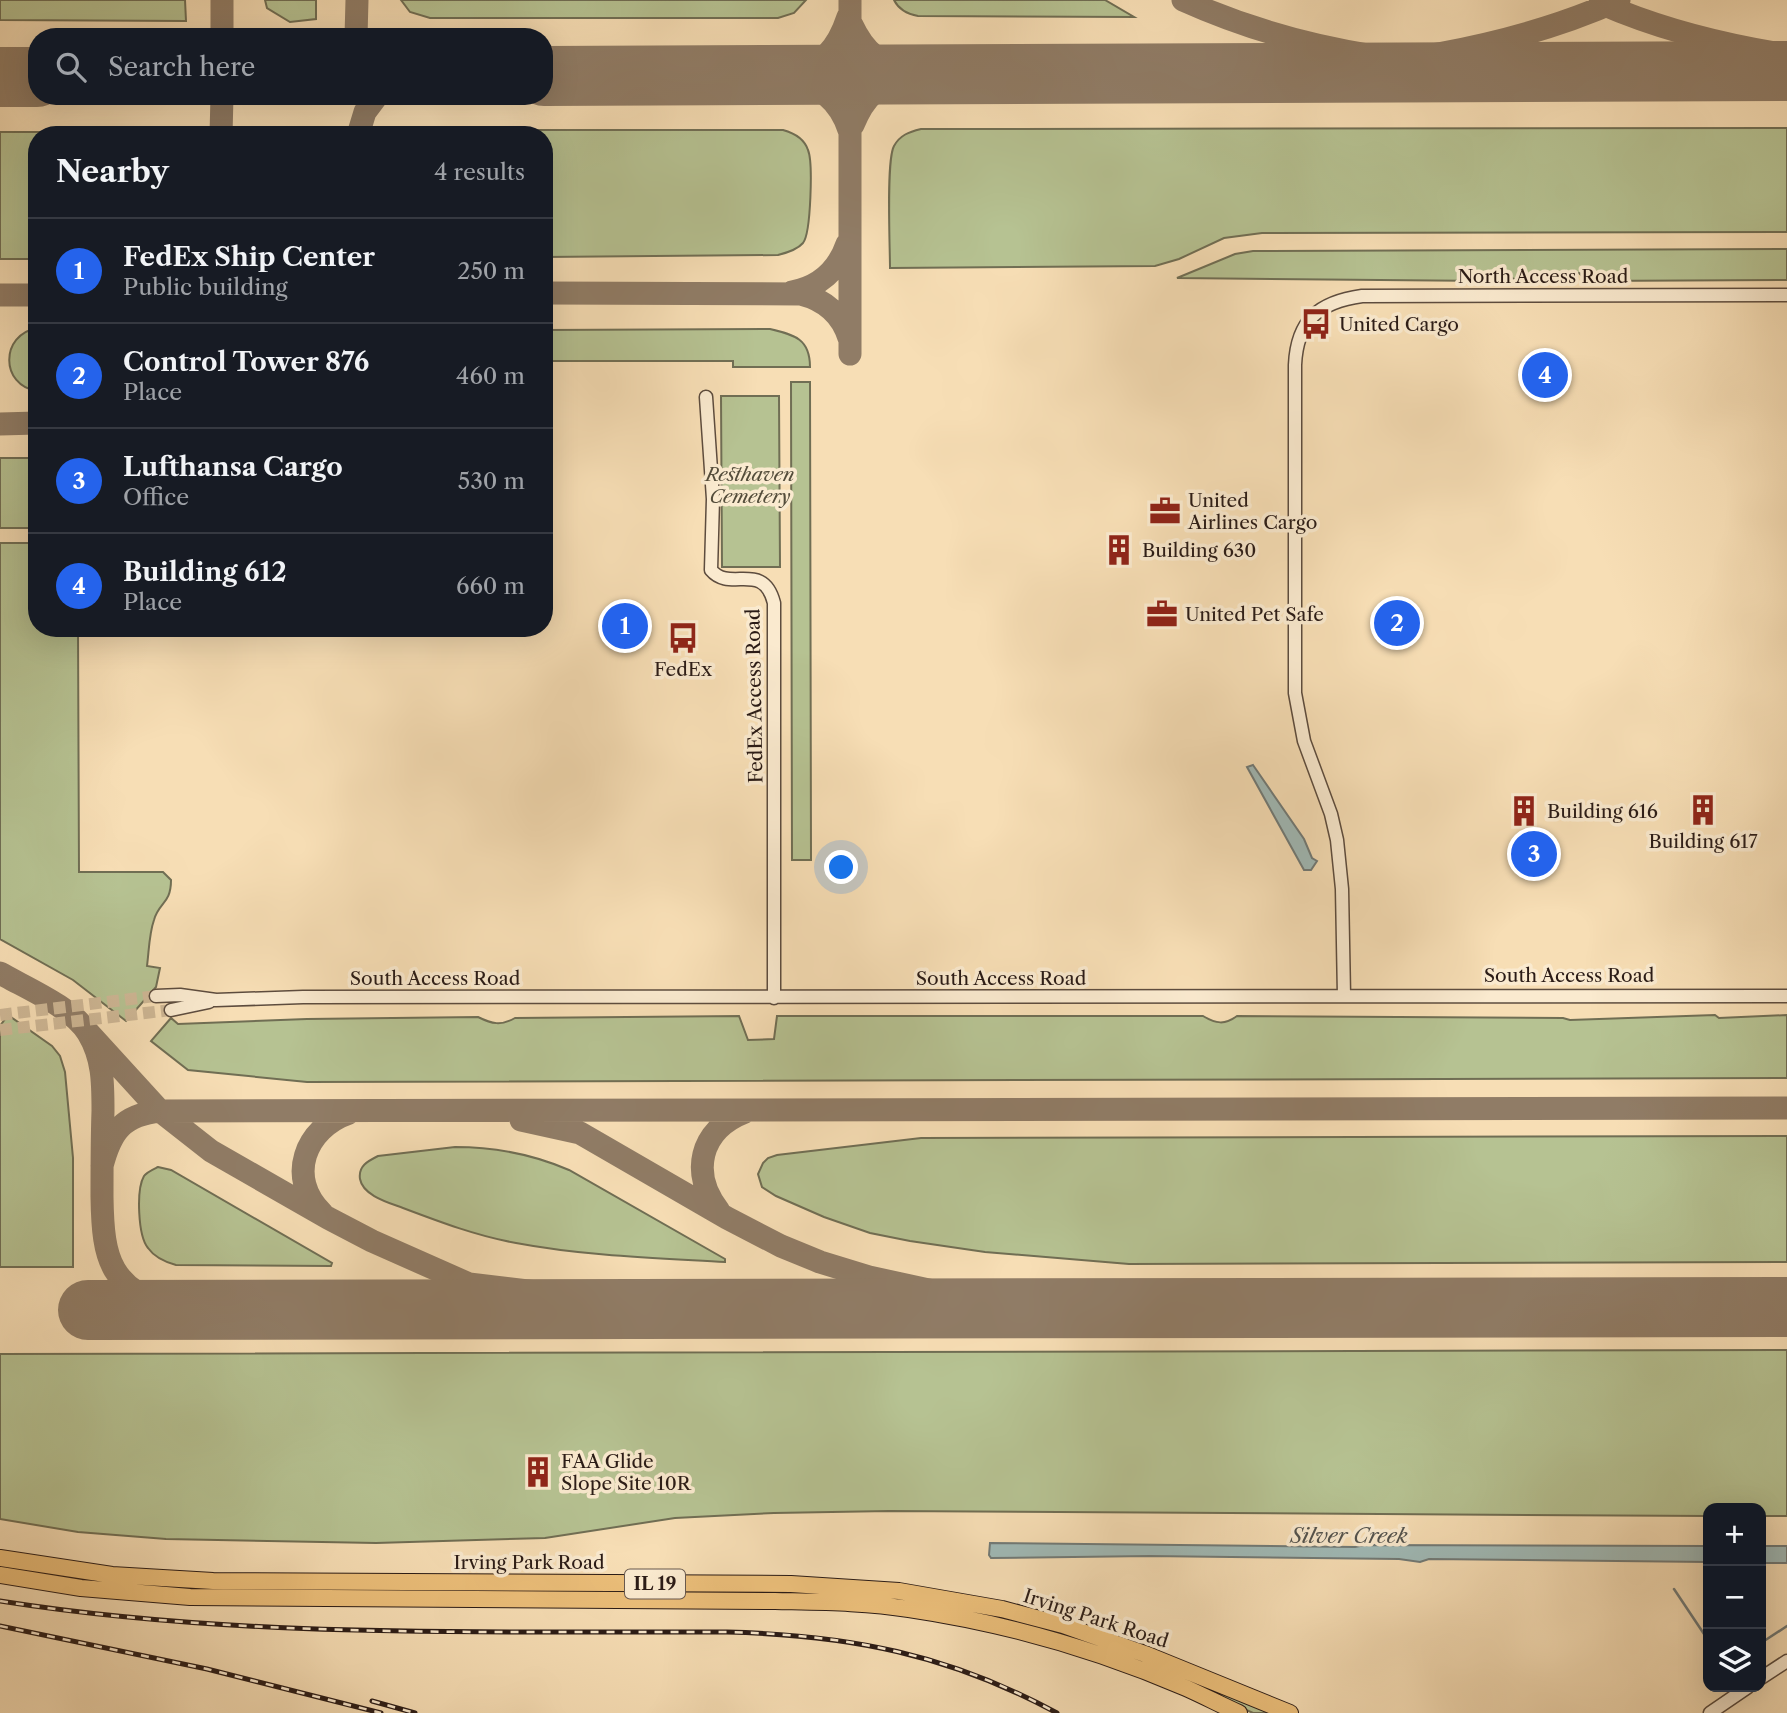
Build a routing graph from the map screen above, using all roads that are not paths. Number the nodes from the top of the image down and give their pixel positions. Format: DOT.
graph roads {
  1 [pos="1787,295"];
  2 [pos="706,397"];
  3 [pos="156,996"];
  4 [pos="1344,996"];
  5 [pos="1787,996"];
  6 [pos="774,998"];
  7 [pos="216,1000"];
  8 [pos="171,1010"];
  9 [pos="0,1558"];
  10 [pos="0,1575"];
  11 [pos="1787,1661"];
  12 [pos="1766,1675"];
  13 [pos="1741,1692"];
  14 [pos="1239,1713"];
  15 [pos="1290,1713"];
  16 [pos="1710,1713"];
  1 -- 4 [label="street, North Access Road"];
  2 -- 6 [label="street, FedEx Access Road"];
  3 -- 7 [label="street, South Access Road"];
  4 -- 5 [label="street, South Access Road"];
  4 -- 6 [label="street, South Access Road"];
  6 -- 7 [label="street, South Access Road"];
  7 -- 8 [label="street, South Access Road"];
  9 -- 15 [label="main road, Irving Park Road / IL 19"];
  10 -- 14 [label="main road, Irving Park Road / IL 19"];
  11 -- 12 [label="street"];
  13 -- 16 [label="street"];
}
